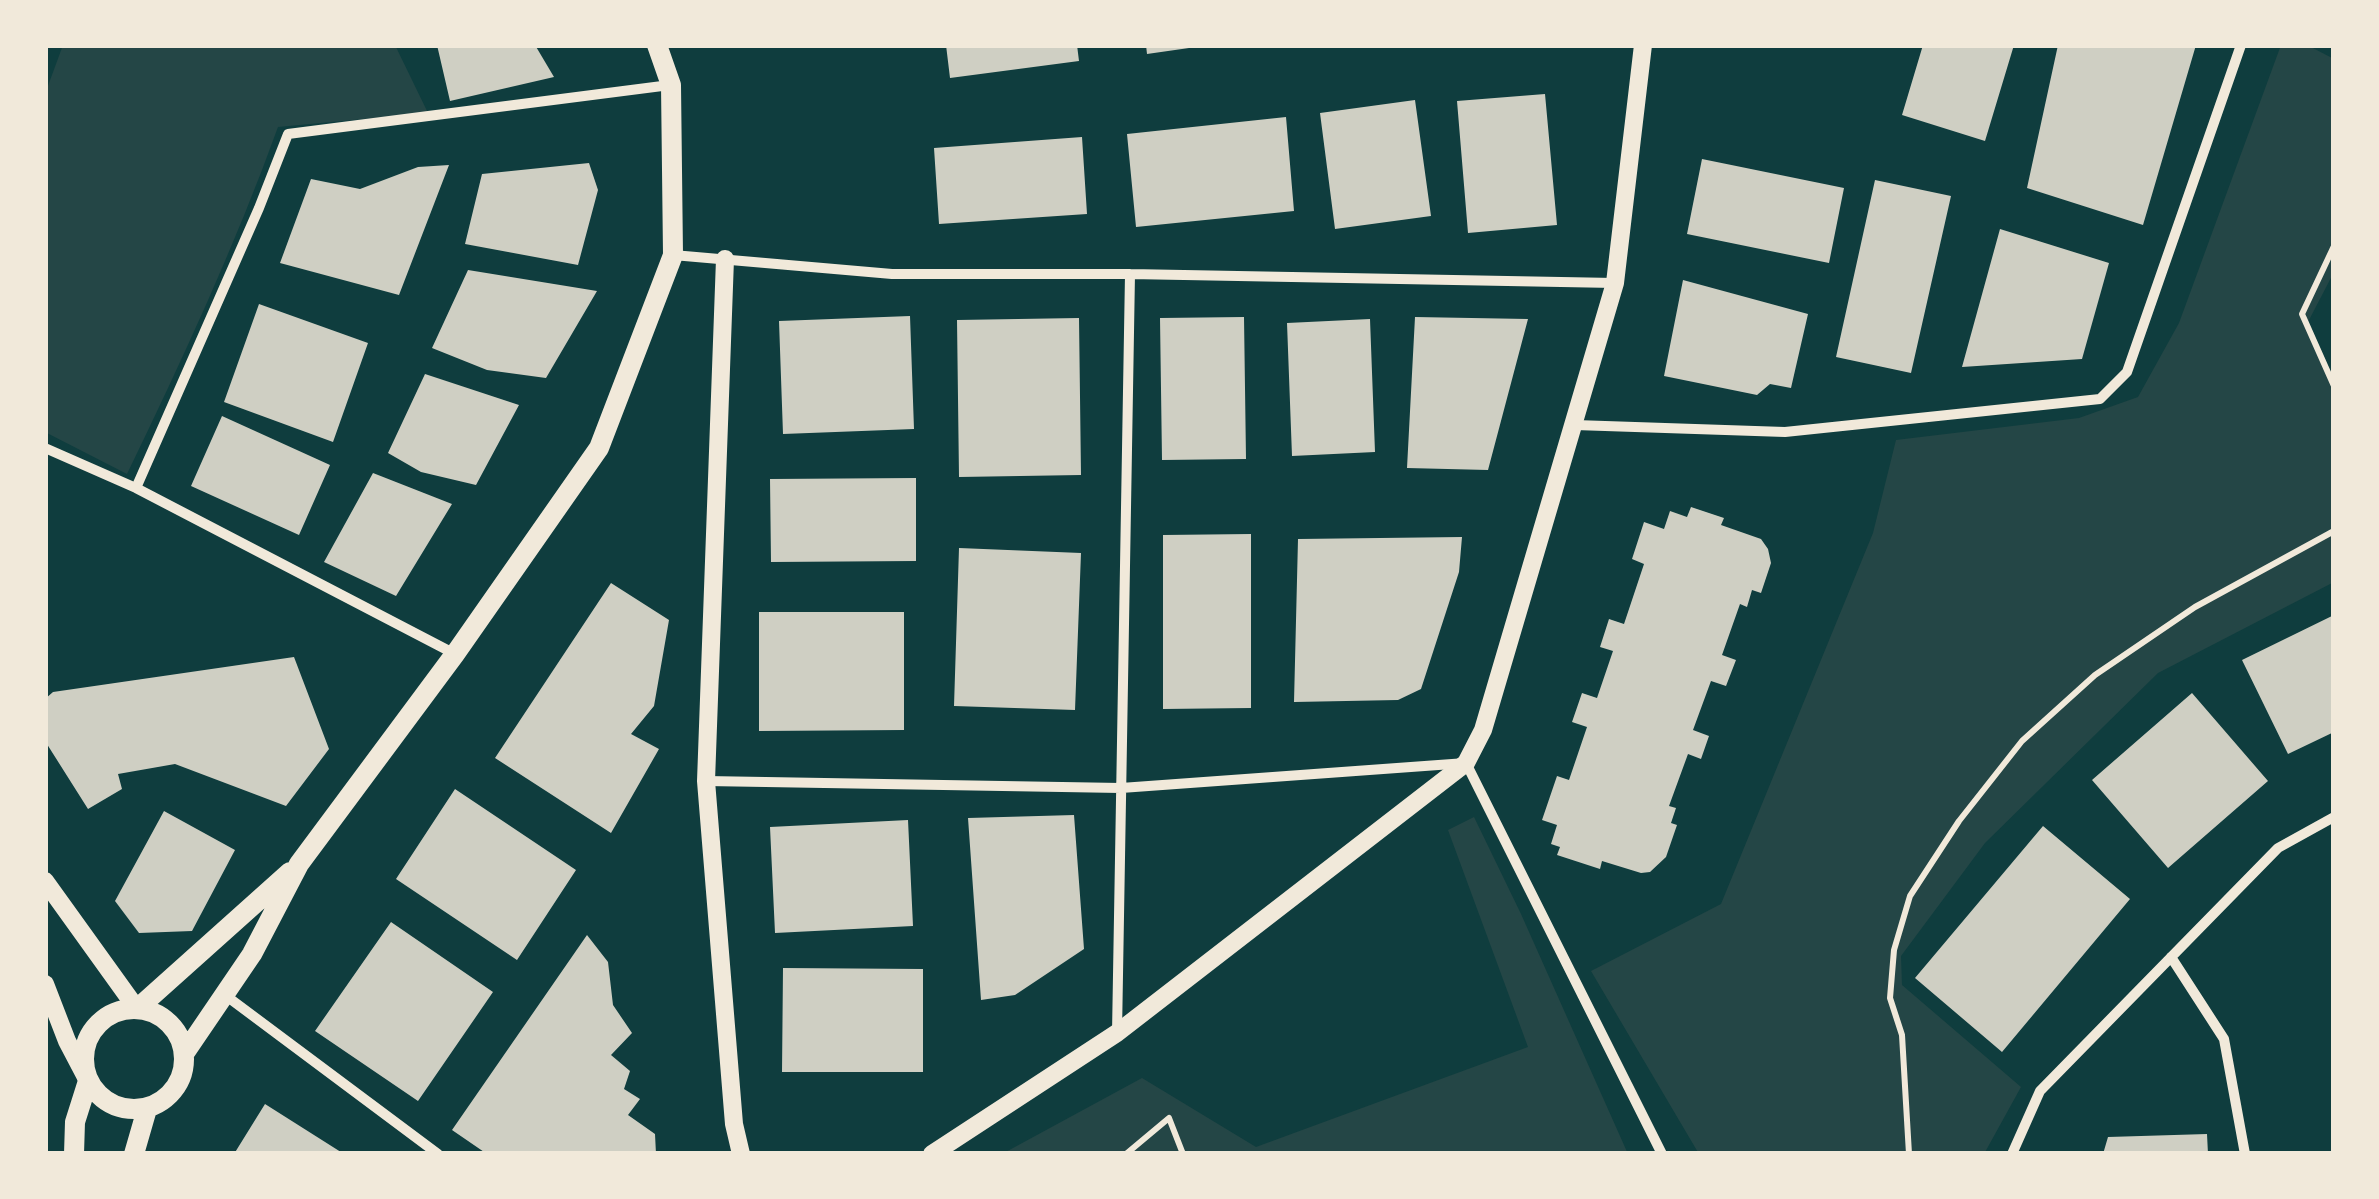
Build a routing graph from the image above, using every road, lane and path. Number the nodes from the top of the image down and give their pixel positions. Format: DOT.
graph roads {
  1 [pos="657,45"];
  2 [pos="1643,45"];
  3 [pos="2241,45"];
  4 [pos="671,85"];
  5 [pos="2334,246"];
  6 [pos="672,255"];
  7 [pos="724,259"];
  8 [pos="1130,274"];
  9 [pos="1615,283"];
  10 [pos="2334,386"];
  11 [pos="1574,425"];
  12 [pos="45,448"];
  13 [pos="136,488"];
  14 [pos="2334,531"];
  15 [pos="455,654"];
  16 [pos="1466,763"];
  17 [pos="706,781"];
  18 [pos="1121,788"];
  19 [pos="2334,817"];
  20 [pos="299,864"];
  21 [pos="45,881"];
  22 [pos="2172,957"];
  23 [pos="45,984"];
  24 [pos="225,995"];
  25 [pos="136,1009"];
  26 [pos="1117,1033"];
  27 [pos="184,1054"];
  28 [pos="88,1081"];
  29 [pos="147,1108"];
  30 [pos="74,1154"];
  31 [pos="134,1154"];
  32 [pos="438,1154"];
  33 [pos="741,1154"];
  34 [pos="932,1154"];
  35 [pos="1126,1154"];
  36 [pos="1183,1154"];
  37 [pos="1662,1154"];
  38 [pos="1908,1154"];
  39 [pos="2012,1154"];
  40 [pos="2245,1154"];
  1 -- 4 [label="main road"];
  2 -- 9 [label="street"];
  3 -- 11 [label="street"];
  4 -- 6 [label="main road"];
  4 -- 13 [label="street"];
  5 -- 10 [label="path"];
  6 -- 7 [label="street"];
  6 -- 15 [label="main road"];
  7 -- 8 [label="street"];
  7 -- 17 [label="street"];
  8 -- 9 [label="street"];
  8 -- 18 [label="street"];
  9 -- 11 [label="street"];
  11 -- 16 [label="street"];
  12 -- 13 [label="street"];
  13 -- 15 [label="street"];
  14 -- 38 [label="path"];
  15 -- 20 [label="main road"];
  16 -- 18 [label="street"];
  16 -- 26 [label="street"];
  16 -- 37 [label="street"];
  17 -- 18 [label="street"];
  17 -- 33 [label="street"];
  18 -- 26 [label="street"];
  19 -- 22 [label="street"];
  20 -- 24 [label="main road"];
  20 -- 25 [label="main road"];
  21 -- 25 [label="street"];
  22 -- 39 [label="street"];
  22 -- 40 [label="street"];
  23 -- 28 [label="street"];
  24 -- 27 [label="main road"];
  24 -- 32 [label="street"];
  25 -- 27 [label="main road"];
  25 -- 28 [label="main road"];
  26 -- 34 [label="street"];
  27 -- 29 [label="main road"];
  28 -- 29 [label="main road"];
  28 -- 30 [label="main road"];
  29 -- 31 [label="main road"];
  35 -- 36 [label="path"];
}
